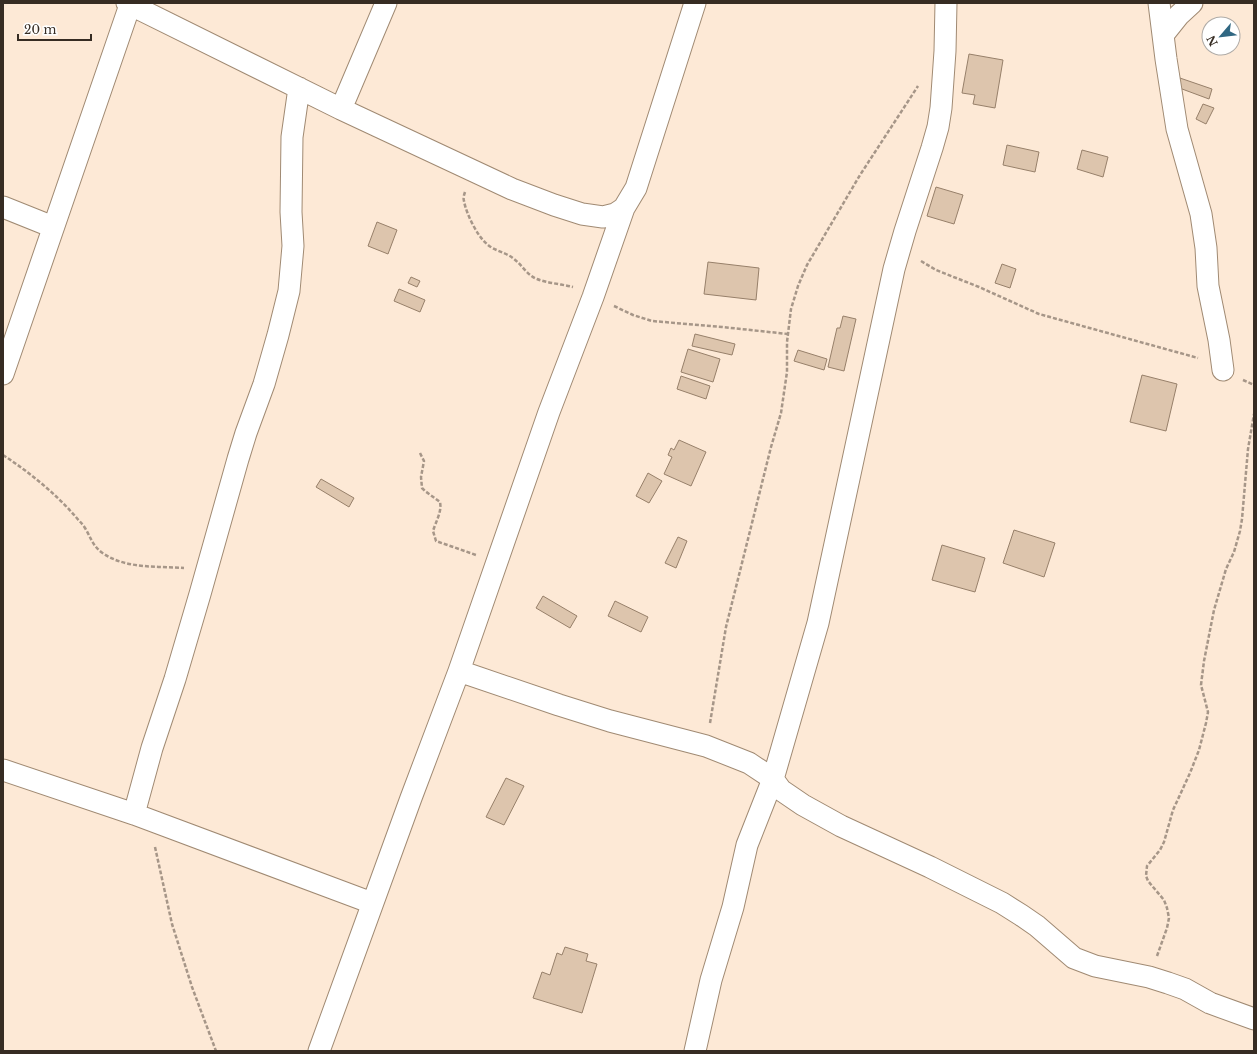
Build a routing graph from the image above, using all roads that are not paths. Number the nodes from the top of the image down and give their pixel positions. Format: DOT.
graph roads {
  1 [pos="386,3"];
  2 [pos="695,3"];
  3 [pos="946,3"];
  4 [pos="1159,3"];
  5 [pos="1192,3"];
  6 [pos="128,4"];
  7 [pos="1164,35"];
  8 [pos="299,88"];
  9 [pos="341,110"];
  10 [pos="3,207"];
  11 [pos="624,208"];
  12 [pos="53,227"];
  13 [pos="1223,370"];
  14 [pos="3,374"];
  15 [pos="459,671"];
  16 [pos="3,770"];
  17 [pos="773,779"];
  18 [pos="138,815"];
  19 [pos="372,903"];
  20 [pos="1254,1019"];
  21 [pos="319,1051"];
  22 [pos="695,1051"];
  1 -- 9 [label="street"];
  2 -- 11 [label="street"];
  3 -- 17 [label="street"];
  4 -- 7 [label="street"];
  5 -- 7 [label="street"];
  6 -- 8 [label="street"];
  6 -- 12 [label="street"];
  7 -- 13 [label="street"];
  8 -- 9 [label="street"];
  8 -- 18 [label="street"];
  9 -- 11 [label="street"];
  10 -- 12 [label="street"];
  11 -- 15 [label="street"];
  12 -- 14 [label="street"];
  15 -- 17 [label="street"];
  15 -- 19 [label="street"];
  16 -- 18 [label="street"];
  17 -- 20 [label="street"];
  17 -- 22 [label="street"];
  18 -- 19 [label="street"];
  19 -- 21 [label="street"];
}
